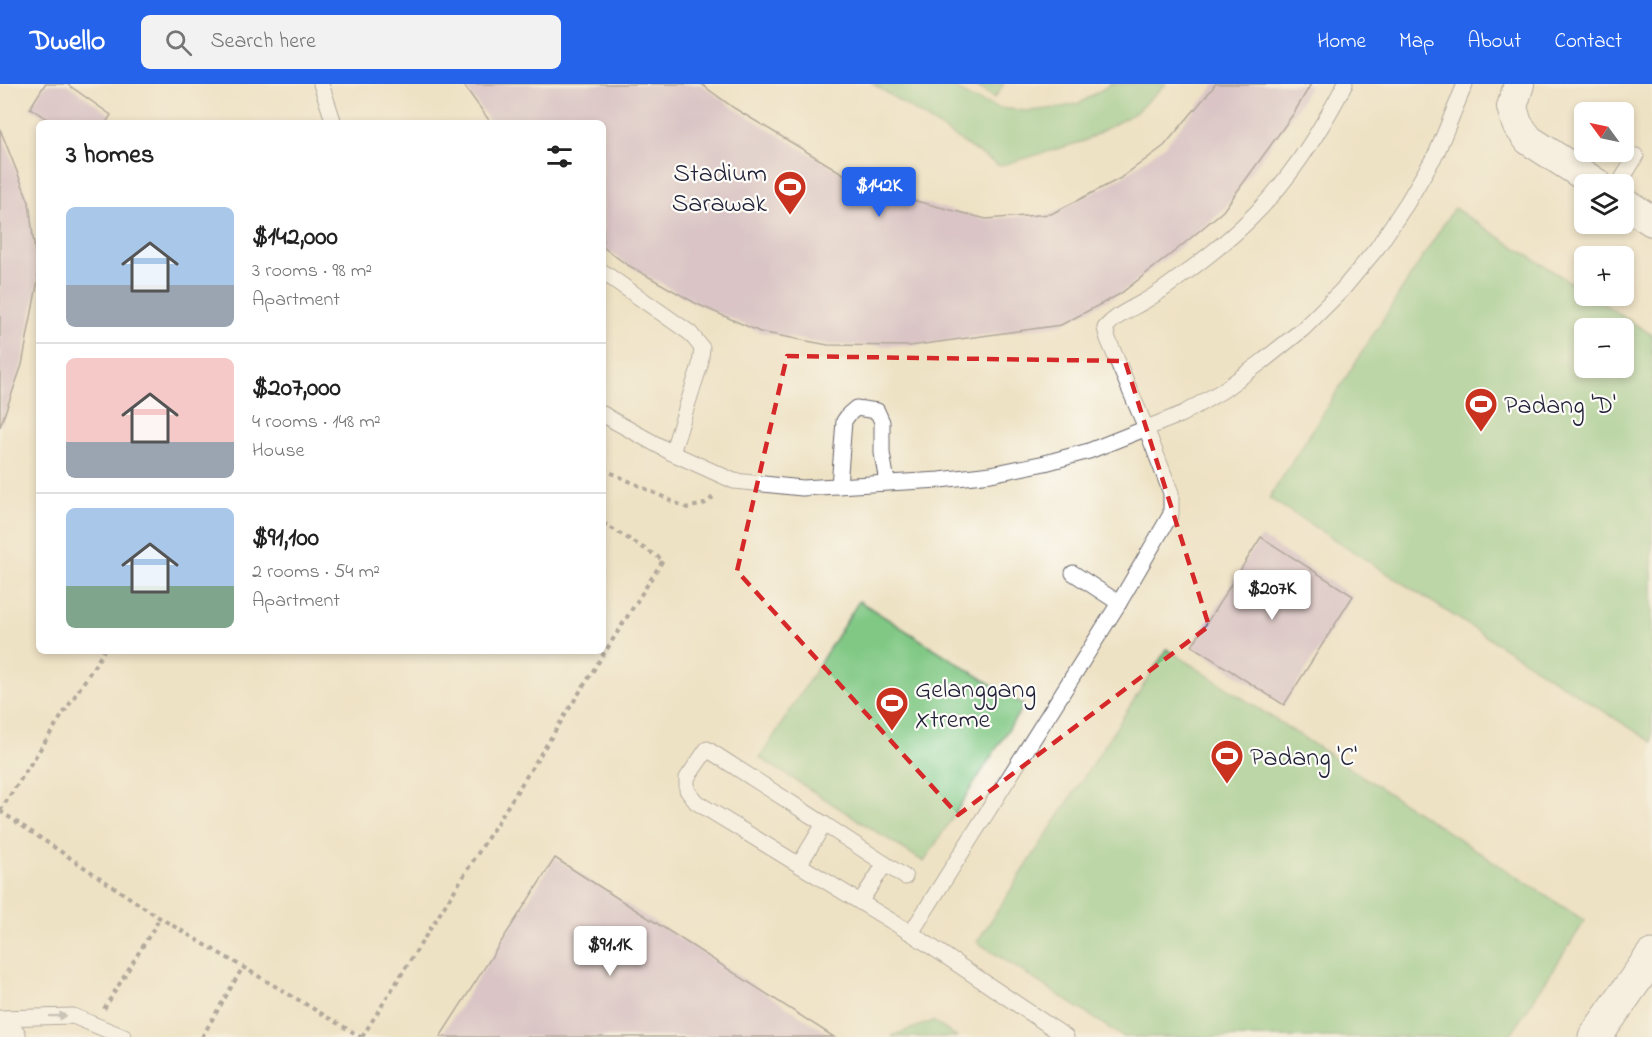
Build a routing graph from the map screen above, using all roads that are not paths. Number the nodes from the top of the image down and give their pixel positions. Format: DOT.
graph roads {
  1 [pos="321,84"];
  2 [pos="1345,84"];
  3 [pos="1465,84"];
  4 [pos="1519,84"];
  5 [pos="333,120"];
  6 [pos="1636,156"];
  7 [pos="1582,174"];
  8 [pos="1625,174"];
  9 [pos="1634,209"];
  10 [pos="1652,221"];
  11 [pos="606,274"];
  12 [pos="606,416"];
  13 [pos="1146,428"];
  14 [pos="672,453"];
  15 [pos="887,482"];
  16 [pos="839,486"];
  17 [pos="1073,573"];
  18 [pos="1119,603"];
  19 [pos="824,824"];
  20 [pos="885,864"];
  21 [pos="799,865"];
  22 [pos="904,877"];
  23 [pos="860,902"];
  24 [pos="911,933"];
  25 [pos="1652,956"];
  26 [pos="0,1018"];
  27 [pos="0,1029"];
  28 [pos="11,1037"];
  29 [pos="124,1037"];
  30 [pos="1066,1037"];
  31 [pos="1595,1037"];
  1 -- 5 [label="lane"];
  2 -- 13 [label="lane"];
  3 -- 13 [label="lane"];
  4 -- 7 [label="street"];
  6 -- 8 [label="lane"];
  9 -- 10 [label="street"];
  11 -- 14 [label="lane"];
  12 -- 14 [label="lane"];
  13 -- 15 [label="lane"];
  13 -- 18 [label="lane"];
  14 -- 16 [label="lane"];
  15 -- 16 [label="lane"];
  15 -- 16 [label="lane"];
  17 -- 18 [label="lane"];
  18 -- 24 [label="lane"];
  19 -- 20 [label="lane"];
  19 -- 21 [label="lane"];
  19 -- 21 [label="lane"];
  20 -- 22 [label="lane"];
  20 -- 23 [label="lane"];
  21 -- 23 [label="lane"];
  23 -- 24 [label="lane"];
  24 -- 30 [label="lane"];
  25 -- 31 [label="street"];
  26 -- 29 [label="lane, one-way"];
  27 -- 28 [label="street"];
}
